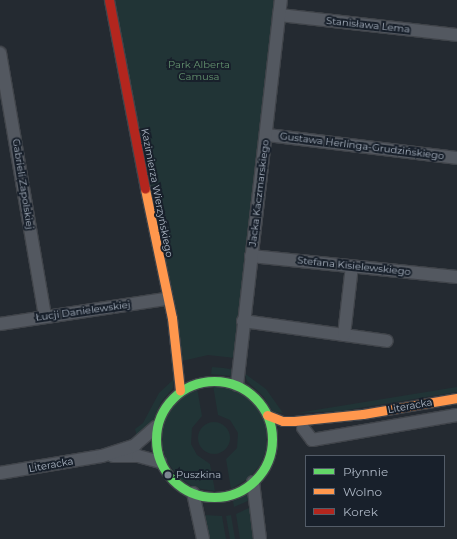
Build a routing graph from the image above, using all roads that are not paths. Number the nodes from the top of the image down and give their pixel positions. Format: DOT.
graph roads {
  1 [pos="105,0"];
  2 [pos="109,0"];
  3 [pos="280,0"];
  4 [pos="279,15"];
  5 [pos="457,35"];
  6 [pos="0,53"];
  7 [pos="266,135"];
  8 [pos="457,158"];
  9 [pos="251,256"];
  10 [pos="352,266"];
  11 [pos="457,277"];
  12 [pos="166,299"];
  13 [pos="45,316"];
  14 [pos="243,321"];
  15 [pos="0,324"];
  16 [pos="344,335"];
  17 [pos="387,341"];
  18 [pos="237,385"];
  19 [pos="180,391"];
  20 [pos="457,398"];
  21 [pos="363,414"];
  22 [pos="267,415"];
  23 [pos="457,416"];
  24 [pos="156,427"];
  25 [pos="303,428"];
  26 [pos="272,442"];
  27 [pos="102,456"];
  28 [pos="160,462"];
  29 [pos="0,473"];
  30 [pos="253,482"];
  31 [pos="193,494"];
  32 [pos="203,539"];
  33 [pos="260,539"];
  1 -- 2 [label="street"];
  2 -- 12 [label="street, Kazimierza Wierzyńskiego"];
  3 -- 4 [label="street, Jacka Kaczmarskiego"];
  4 -- 5 [label="street, Stanisława Lema"];
  4 -- 7 [label="street, Jacka Kaczmarskiego"];
  6 -- 13 [label="street, Gabrieli Zapolskiej"];
  7 -- 8 [label="street, Gustawa Herlinga-Grudzińskiego"];
  7 -- 9 [label="street, Jacka Kaczmarskiego"];
  9 -- 10 [label="street, Stefana Kisielewskiego"];
  9 -- 14 [label="street, Jacka Kaczmarskiego"];
  10 -- 11 [label="street, Stefana Kisielewskiego"];
  10 -- 16 [label="street"];
  12 -- 13 [label="street, Łucji Danielewskiej"];
  12 -- 19 [label="street, Kazimierza Wierzyńskiego"];
  13 -- 15 [label="street, Łucji Danielewskiej"];
  14 -- 16 [label="street"];
  14 -- 18 [label="street, Jacka Kaczmarskiego"];
  16 -- 17 [label="street"];
  18 -- 19 [label="street"];
  18 -- 22 [label="street"];
  19 -- 24 [label="street"];
  20 -- 21 [label="street, Literacka"];
  21 -- 22 [label="street, Literacka"];
  21 -- 25 [label="street, Literacka"];
  22 -- 26 [label="street"];
  23 -- 25 [label="street"];
  24 -- 27 [label="street, Literacka"];
  24 -- 28 [label="street"];
  25 -- 26 [label="street, Literacka"];
  26 -- 30 [label="street"];
  27 -- 28 [label="street, Literacka"];
  27 -- 29 [label="street, Literacka"];
  28 -- 31 [label="street"];
  30 -- 31 [label="street"];
  30 -- 33 [label="street"];
  31 -- 32 [label="street"];
}
